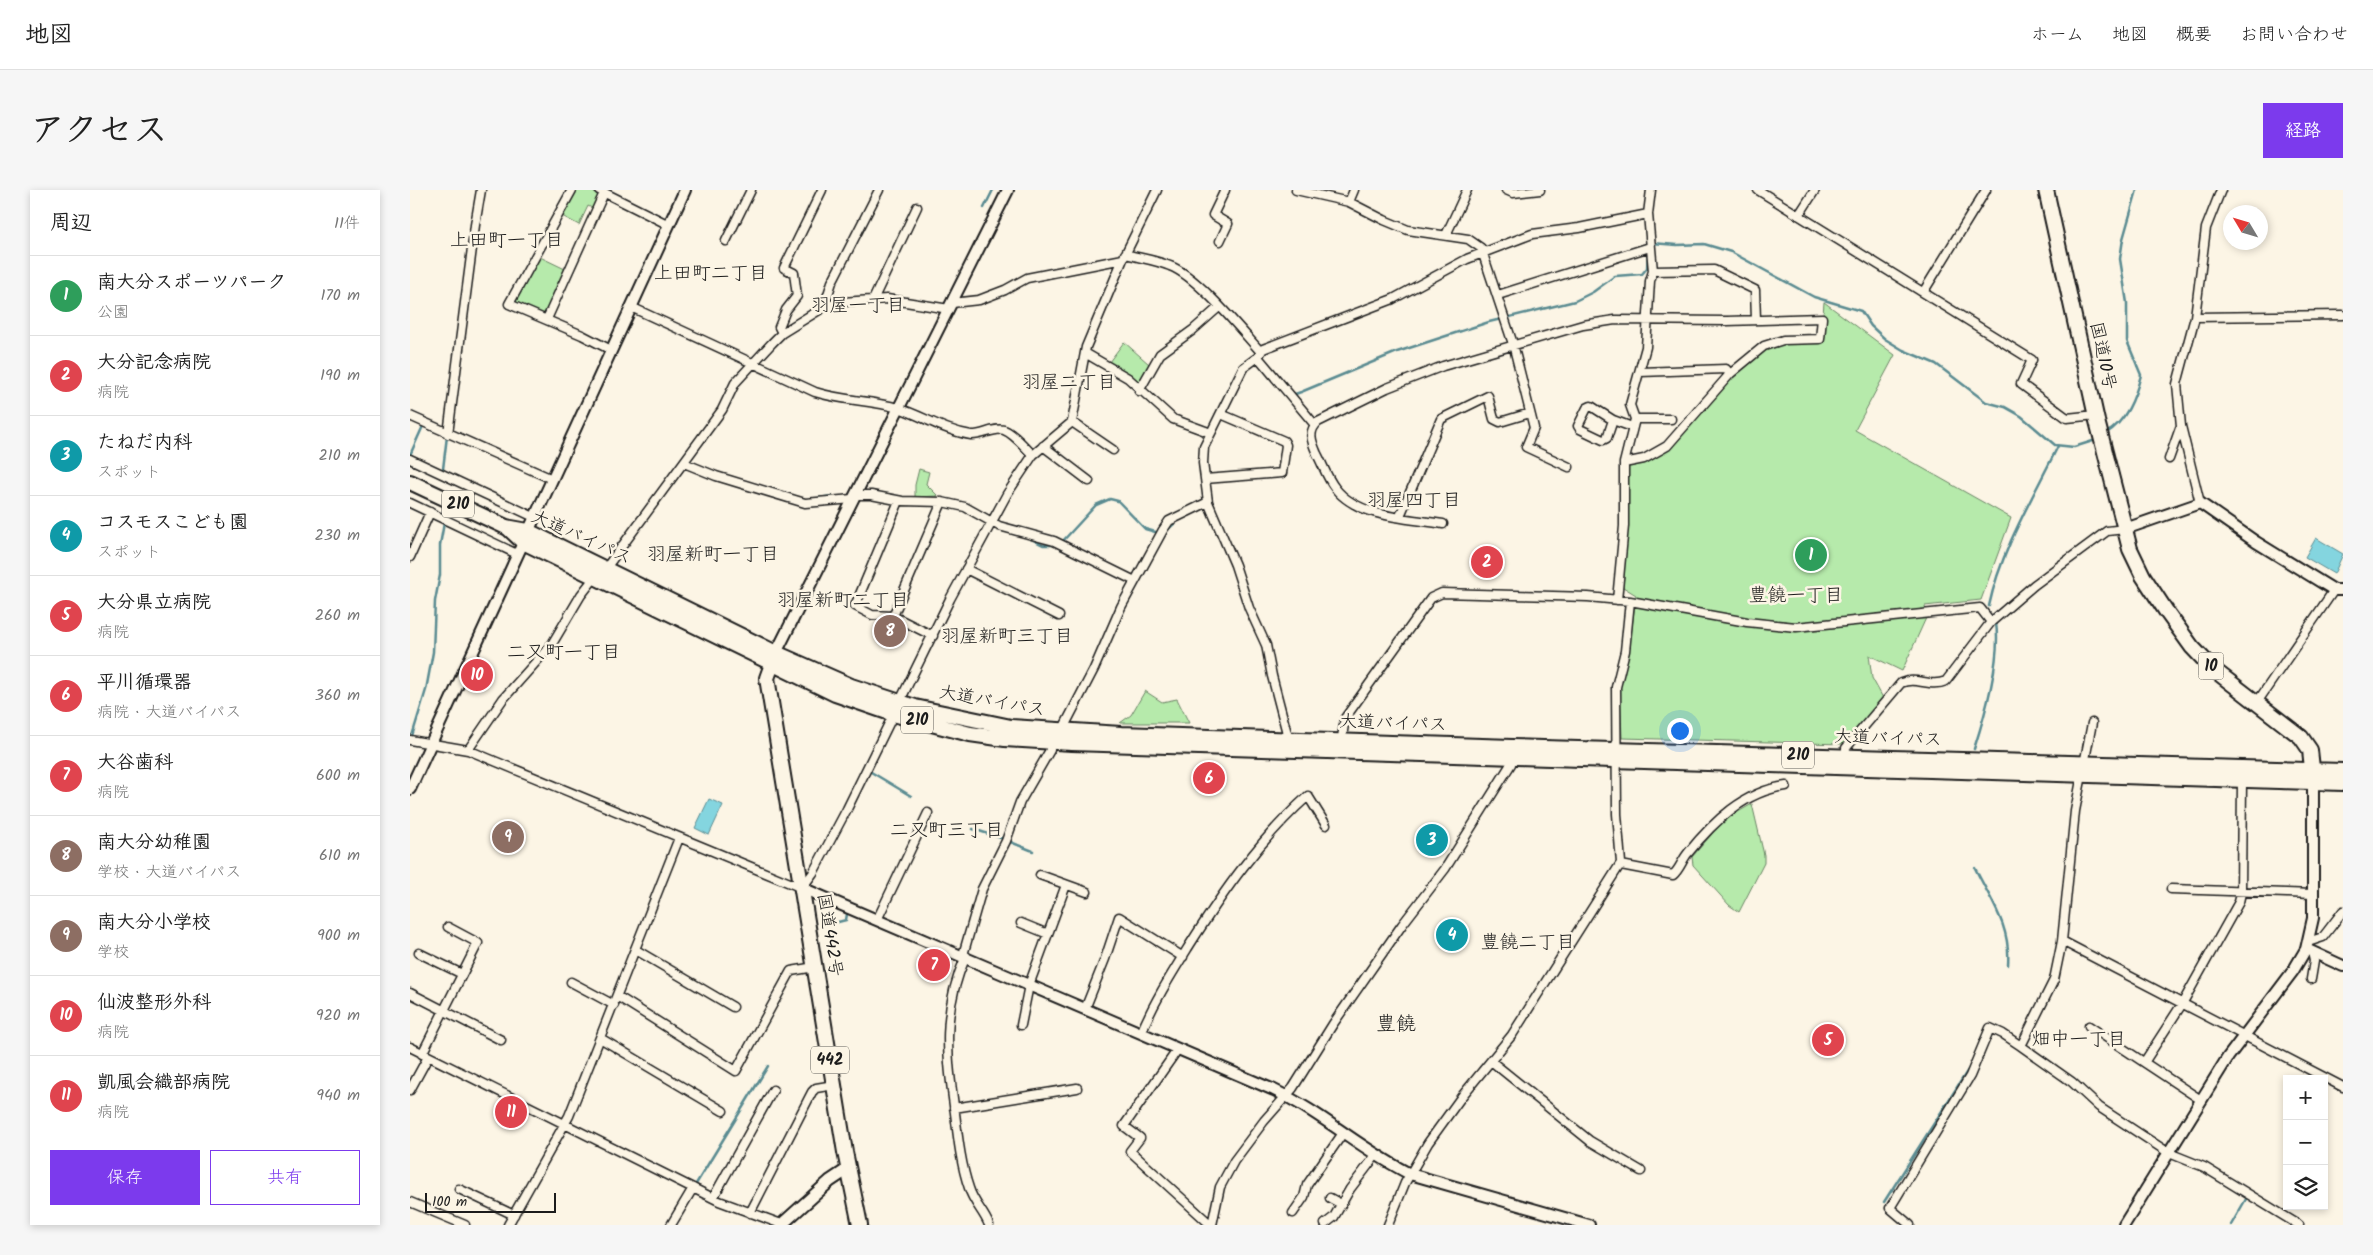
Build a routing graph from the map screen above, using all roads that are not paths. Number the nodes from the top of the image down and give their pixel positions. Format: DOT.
graph roads {
  1 [pos="481,190"];
  2 [pos="572,190"];
  3 [pos="751,190"];
  4 [pos="822,190"];
  5 [pos="879,190"];
  6 [pos="1008,190"];
  7 [pos="1157,190"];
  8 [pos="1225,190"];
  9 [pos="1296,190"];
  10 [pos="1354,190"];
  11 [pos="1467,190"];
  12 [pos="1506,190"];
  13 [pos="1540,190"];
  14 [pos="1651,190"];
  15 [pos="1758,190"];
  16 [pos="1815,190"];
  17 [pos="1986,190"];
  18 [pos="2046,190"];
  19 [pos="2221,190"];
  20 [pos="602,191"];
  21 [pos="682,191"];
  22 [pos="1349,202"];
  23 [pos="917,208"];
  24 [pos="1648,214"];
  25 [pos="1799,215"];
  26 [pos="669,225"];
  27 [pos="1446,235"];
  28 [pos="726,241"];
  29 [pos="1220,241"];
  30 [pos="1650,246"];
  31 [pos="1484,253"];
  32 [pos="1124,256"];
  33 [pos="1653,271"];
  34 [pos="1924,291"];
  35 [pos="1498,295"];
  36 [pos="873,300"];
  37 [pos="950,306"];
  38 [pos="631,307"];
  39 [pos="824,307"];
  40 [pos="1219,307"];
  41 [pos="2343,315"];
  42 [pos="2196,317"];
  43 [pos="547,319"];
  44 [pos="1647,320"];
  45 [pos="1756,320"];
  46 [pos="782,333"];
  47 [pos="1513,344"];
  48 [pos="611,350"];
  49 [pos="1085,353"];
  50 [pos="1259,354"];
  51 [pos="754,363"];
  52 [pos="1640,372"];
  53 [pos="1730,374"];
  54 [pos="1139,391"];
  55 [pos="899,408"];
  56 [pos="1530,413"];
  57 [pos="1221,414"];
  58 [pos="410,416"];
  59 [pos="2097,418"];
  60 [pos="1671,419"];
  61 [pos="1613,420"];
  62 [pos="1072,422"];
  63 [pos="1634,423"];
  64 [pos="1315,424"];
  65 [pos="2181,426"];
  66 [pos="1211,433"];
  67 [pos="448,434"];
  68 [pos="1043,446"];
  69 [pos="1113,450"];
  70 [pos="1033,455"];
  71 [pos="410,459"];
  72 [pos="2169,459"];
  73 [pos="684,462"];
  74 [pos="1624,463"];
  75 [pos="1569,467"];
  76 [pos="552,479"];
  77 [pos="1205,479"];
  78 [pos="1089,481"];
  79 [pos="410,482"];
  80 [pos="854,497"];
  81 [pos="899,501"];
  82 [pos="942,502"];
  83 [pos="1208,502"];
  84 [pos="410,503"];
  85 [pos="2200,503"];
  86 [pos="430,512"];
  87 [pos="1400,516"];
  88 [pos="534,517"];
  89 [pos="992,522"];
  90 [pos="1443,524"];
  91 [pos="2125,529"];
  92 [pos="523,542"];
  93 [pos="410,558"];
  94 [pos="966,569"];
  95 [pos="600,573"];
  96 [pos="1135,582"];
  97 [pos="2338,590"];
  98 [pos="1617,600"];
  99 [pos="1630,601"];
  100 [pos="893,616"];
  101 [pos="1059,616"];
  102 [pos="1991,622"];
  103 [pos="933,636"];
  104 [pos="774,658"];
  105 [pos="2260,698"];
  106 [pos="896,708"];
  107 [pos="2092,723"];
  108 [pos="1049,737"];
  109 [pos="1068,738"];
  110 [pos="410,740"];
  111 [pos="432,744"];
  112 [pos="1291,744"];
  113 [pos="1340,746"];
  114 [pos="468,750"];
  115 [pos="1512,752"];
  116 [pos="1618,755"];
  117 [pos="1846,757"];
  118 [pos="2082,769"];
  119 [pos="2343,770"];
  120 [pos="2316,774"];
  121 [pos="2242,780"];
  122 [pos="2343,783"];
  123 [pos="1786,786"];
  124 [pos="410,788"];
  125 [pos="928,812"];
  126 [pos="1326,825"];
  127 [pos="679,838"];
  128 [pos="1621,865"];
  129 [pos="1040,875"];
  130 [pos="1066,885"];
  131 [pos="802,888"];
  132 [pos="2171,889"];
  133 [pos="1087,892"];
  134 [pos="2241,893"];
  135 [pos="2313,894"];
  136 [pos="2343,911"];
  137 [pos="877,920"];
  138 [pos="1021,923"];
  139 [pos="448,927"];
  140 [pos="1048,934"];
  141 [pos="2062,941"];
  142 [pos="2309,947"];
  143 [pos="636,950"];
  144 [pos="418,953"];
  145 [pos="965,956"];
  146 [pos="1182,957"];
  147 [pos="2343,966"];
  148 [pos="815,967"];
  149 [pos="462,974"];
  150 [pos="2311,979"];
  151 [pos="571,982"];
  152 [pos="1029,985"];
  153 [pos="410,993"];
  154 [pos="617,996"];
  155 [pos="2182,1004"];
  156 [pos="614,1005"];
  157 [pos="733,1007"];
  158 [pos="1084,1009"];
  159 [pos="444,1010"];
  160 [pos="1021,1025"];
  161 [pos="2089,1026"];
  162 [pos="1141,1033"];
  163 [pos="2243,1034"];
  164 [pos="600,1038"];
  165 [pos="501,1040"];
  166 [pos="2021,1046"];
  167 [pos="410,1047"];
  168 [pos="1178,1049"];
  169 [pos="425,1056"];
  170 [pos="1491,1061"];
  171 [pos="2145,1061"];
  172 [pos="834,1085"];
  173 [pos="2343,1087"];
  174 [pos="1077,1088"];
  175 [pos="410,1090"];
  176 [pos="773,1090"];
  177 [pos="1286,1096"];
  178 [pos="2201,1100"];
  179 [pos="954,1108"];
  180 [pos="723,1111"];
  181 [pos="565,1126"];
  182 [pos="1343,1133"];
  183 [pos="2168,1153"];
  184 [pos="1376,1155"];
  185 [pos="848,1168"];
  186 [pos="1641,1171"];
  187 [pos="1410,1174"];
  188 [pos="693,1188"];
  189 [pos="459,1189"];
  190 [pos="713,1198"];
  191 [pos="1330,1198"];
  192 [pos="410,1202"];
  193 [pos="1341,1204"];
  194 [pos="750,1213"];
  195 [pos="1293,1213"];
  196 [pos="514,1215"];
  197 [pos="1325,1224"];
  198 [pos="1906,1224"];
  199 [pos="465,1225"];
  200 [pos="508,1225"];
  201 [pos="671,1225"];
  202 [pos="782,1225"];
  203 [pos="860,1225"];
  204 [pos="989,1225"];
  205 [pos="1211,1225"];
  206 [pos="1388,1225"];
  207 [pos="1586,1225"];
  208 [pos="2124,1225"];
  209 [pos="2299,1225"];
  1 -- 67 [label="street"];
  2 -- 43 [label="street"];
  3 -- 28 [label="street"];
  4 -- 46 [label="street"];
  5 -- 39 [label="street"];
  6 -- 37 [label="street"];
  7 -- 32 [label="street"];
  8 -- 29 [label="street"];
  9 -- 22 [label="street"];
  10 -- 22 [label="street"];
  11 -- 27 [label="street"];
  12 -- 13 [label="street"];
  14 -- 24 [label="street"];
  15 -- 25 [label="street"];
  16 -- 25 [label="street"];
  17 -- 34 [label="street"];
  18 -- 59 [label="highway, 国道10号 / 10"];
  19 -- 42 [label="street"];
  20 -- 26 [label="street"];
  20 -- 43 [label="street"];
  21 -- 26 [label="street"];
  22 -- 27 [label="street"];
  23 -- 36 [label="street"];
  24 -- 30 [label="street"];
  24 -- 31 [label="street"];
  25 -- 34 [label="street"];
  26 -- 38 [label="street"];
  27 -- 31 [label="street"];
  30 -- 33 [label="street"];
  30 -- 35 [label="street"];
  31 -- 35 [label="street"];
  31 -- 50 [label="street"];
  32 -- 37 [label="street"];
  32 -- 40 [label="street"];
  32 -- 49 [label="street"];
  33 -- 44 [label="street"];
  33 -- 45 [label="street"];
  34 -- 59 [label="street"];
  35 -- 47 [label="street"];
  36 -- 37 [label="street"];
  36 -- 39 [label="street"];
  37 -- 55 [label="street"];
  38 -- 48 [label="street"];
  38 -- 51 [label="street"];
  39 -- 46 [label="street"];
  40 -- 50 [label="street"];
  40 -- 54 [label="street"];
  41 -- 42 [label="street"];
  42 -- 65 [label="street"];
  43 -- 48 [label="street"];
  44 -- 45 [label="street"];
  44 -- 47 [label="street"];
  44 -- 52 [label="street"];
  45 -- 53 [label="street"];
  46 -- 51 [label="street"];
  47 -- 56 [label="street"];
  47 -- 64 [label="street"];
  48 -- 76 [label="street"];
  49 -- 54 [label="street"];
  49 -- 62 [label="street"];
  50 -- 57 [label="street"];
  50 -- 64 [label="street"];
  51 -- 55 [label="street"];
  51 -- 73 [label="street"];
  52 -- 53 [label="street"];
  52 -- 63 [label="street"];
  53 -- 74 [label="street"];
  54 -- 66 [label="street"];
  55 -- 70 [label="street"];
  55 -- 80 [label="street"];
  56 -- 75 [label="street"];
  56 -- 87 [label="street"];
  57 -- 66 [label="street"];
  57 -- 77 [label="street"];
  58 -- 67 [label="street"];
  59 -- 91 [label="highway, 国道10号 / 10"];
  60 -- 63 [label="street"];
  61 -- 61 [label="street"];
  61 -- 63 [label="street"];
  62 -- 68 [label="street"];
  62 -- 69 [label="street"];
  63 -- 74 [label="street"];
  64 -- 87 [label="street"];
  65 -- 72 [label="street"];
  65 -- 85 [label="street"];
  66 -- 77 [label="street"];
  67 -- 76 [label="street"];
  68 -- 70 [label="street"];
  68 -- 78 [label="street"];
  70 -- 89 [label="street"];
  71 -- 88 [label="street"];
  73 -- 80 [label="street"];
  73 -- 95 [label="street"];
  74 -- 98 [label="street"];
  76 -- 88 [label="street"];
  77 -- 83 [label="street"];
  79 -- 92 [label="highway, 大道バイパス / 210"];
  80 -- 81 [label="street"];
  80 -- 104 [label="street"];
  81 -- 82 [label="street"];
  81 -- 100 [label="street"];
  82 -- 89 [label="street"];
  82 -- 100 [label="street"];
  83 -- 96 [label="street"];
  83 -- 112 [label="street"];
  84 -- 86 [label="street"];
  85 -- 91 [label="street"];
  85 -- 97 [label="street"];
  86 -- 92 [label="street"];
  86 -- 93 [label="street"];
  87 -- 90 [label="street"];
  88 -- 92 [label="street"];
  89 -- 94 [label="street"];
  89 -- 96 [label="street"];
  91 -- 102 [label="street"];
  91 -- 105 [label="highway, 国道10号 / 10"];
  91 -- 120 [label="highway, 国道10号 / 10"];
  92 -- 95 [label="highway, 大道バイパス / 210"];
  92 -- 111 [label="street"];
  94 -- 101 [label="street"];
  94 -- 103 [label="street"];
  95 -- 104 [label="highway, 大道バイパス / 210"];
  95 -- 114 [label="street"];
  96 -- 109 [label="street"];
  97 -- 105 [label="street"];
  98 -- 99 [label="street"];
  98 -- 113 [label="street"];
  99 -- 102 [label="street"];
  99 -- 116 [label="street"];
  100 -- 103 [label="street"];
  102 -- 117 [label="street"];
  103 -- 106 [label="street"];
  104 -- 106 [label="highway, 大道バイパス / 210"];
  104 -- 131 [label="highway, 国道442号 / 442"];
  105 -- 120 [label="highway, 国道10号 / 10"];
  106 -- 108 [label="highway, 大道バイパス / 210"];
  106 -- 131 [label="street"];
  107 -- 118 [label="street"];
  108 -- 109 [label="highway, 大道バイパス / 210"];
  108 -- 145 [label="street"];
  109 -- 112 [label="highway, 大道バイパス / 210"];
  110 -- 111 [label="street"];
  111 -- 114 [label="street"];
  111 -- 124 [label="street"];
  112 -- 113 [label="highway, 大道バイパス / 210"];
  113 -- 115 [label="highway, 大道バイパス / 210"];
  114 -- 127 [label="street"];
  115 -- 116 [label="highway, 大道バイパス / 210"];
  115 -- 177 [label="street"];
  116 -- 117 [label="highway, 大道バイパス / 210"];
  116 -- 118 [label="highway, 大道バイパス / 210"];
  116 -- 128 [label="street"];
  117 -- 118 [label="highway, 大道バイパス / 210"];
  118 -- 120 [label="highway, 大道バイパス / 210"];
  118 -- 121 [label="highway, 大道バイパス / 210"];
  118 -- 141 [label="street"];
  119 -- 120 [label="highway"];
  120 -- 121 [label="highway, 大道バイパス / 210"];
  120 -- 122 [label="highway"];
  120 -- 135 [label="street"];
  121 -- 134 [label="street"];
  123 -- 128 [label="street"];
  125 -- 137 [label="street"];
  126 -- 146 [label="street"];
  127 -- 131 [label="street"];
  127 -- 143 [label="street"];
  128 -- 170 [label="street"];
  129 -- 130 [label="street"];
  130 -- 133 [label="street"];
  130 -- 140 [label="street"];
  131 -- 137 [label="street"];
  131 -- 148 [label="highway, 国道442号 / 442"];
  132 -- 134 [label="street"];
  134 -- 135 [label="street"];
  134 -- 155 [label="street"];
  135 -- 142 [label="street"];
  136 -- 142 [label="street"];
  137 -- 145 [label="street"];
  138 -- 140 [label="street"];
  139 -- 149 [label="street"];
  140 -- 152 [label="street"];
  141 -- 155 [label="street"];
  141 -- 166 [label="street"];
  142 -- 147 [label="street"];
  142 -- 150 [label="street"];
  142 -- 163 [label="street"];
  143 -- 154 [label="street"];
  143 -- 157 [label="street"];
  144 -- 149 [label="street"];
  145 -- 152 [label="street"];
  145 -- 179 [label="street"];
  146 -- 158 [label="street"];
  146 -- 162 [label="street"];
  148 -- 154 [label="street"];
  148 -- 172 [label="highway, 国道442号 / 442"];
  149 -- 159 [label="street"];
  151 -- 156 [label="street"];
  152 -- 158 [label="street"];
  152 -- 160 [label="street"];
  153 -- 159 [label="street"];
  154 -- 156 [label="street"];
  155 -- 163 [label="street"];
  155 -- 171 [label="street"];
  156 -- 164 [label="street"];
  158 -- 162 [label="street"];
  159 -- 165 [label="street"];
  159 -- 169 [label="street"];
  161 -- 171 [label="street"];
  162 -- 168 [label="street"];
  163 -- 173 [label="street"];
  163 -- 178 [label="street"];
  164 -- 180 [label="street"];
  164 -- 181 [label="street"];
  166 -- 183 [label="street"];
  166 -- 198 [label="street"];
  167 -- 169 [label="street"];
  168 -- 177 [label="street"];
  168 -- 205 [label="street"];
  169 -- 175 [label="street"];
  169 -- 181 [label="street"];
  170 -- 186 [label="street"];
  170 -- 187 [label="street"];
  171 -- 178 [label="street"];
  172 -- 185 [label="highway, 国道442号 / 442"];
  172 -- 194 [label="street"];
  174 -- 179 [label="street"];
  176 -- 190 [label="street"];
  177 -- 182 [label="street"];
  177 -- 205 [label="street"];
  178 -- 183 [label="street"];
  179 -- 204 [label="street"];
  181 -- 188 [label="street"];
  181 -- 196 [label="street"];
  182 -- 184 [label="street"];
  182 -- 195 [label="street"];
  183 -- 208 [label="street"];
  183 -- 209 [label="street"];
  184 -- 187 [label="street"];
  184 -- 193 [label="street"];
  185 -- 202 [label="main road"];
  185 -- 203 [label="highway, 国道442号 / 442"];
  187 -- 206 [label="street"];
  187 -- 207 [label="street"];
  188 -- 190 [label="street"];
  188 -- 201 [label="street"];
  189 -- 196 [label="street"];
  190 -- 194 [label="street"];
  191 -- 193 [label="street"];
  192 -- 199 [label="street"];
  193 -- 197 [label="street"];
  194 -- 202 [label="street"];
  196 -- 200 [label="street"];
}
